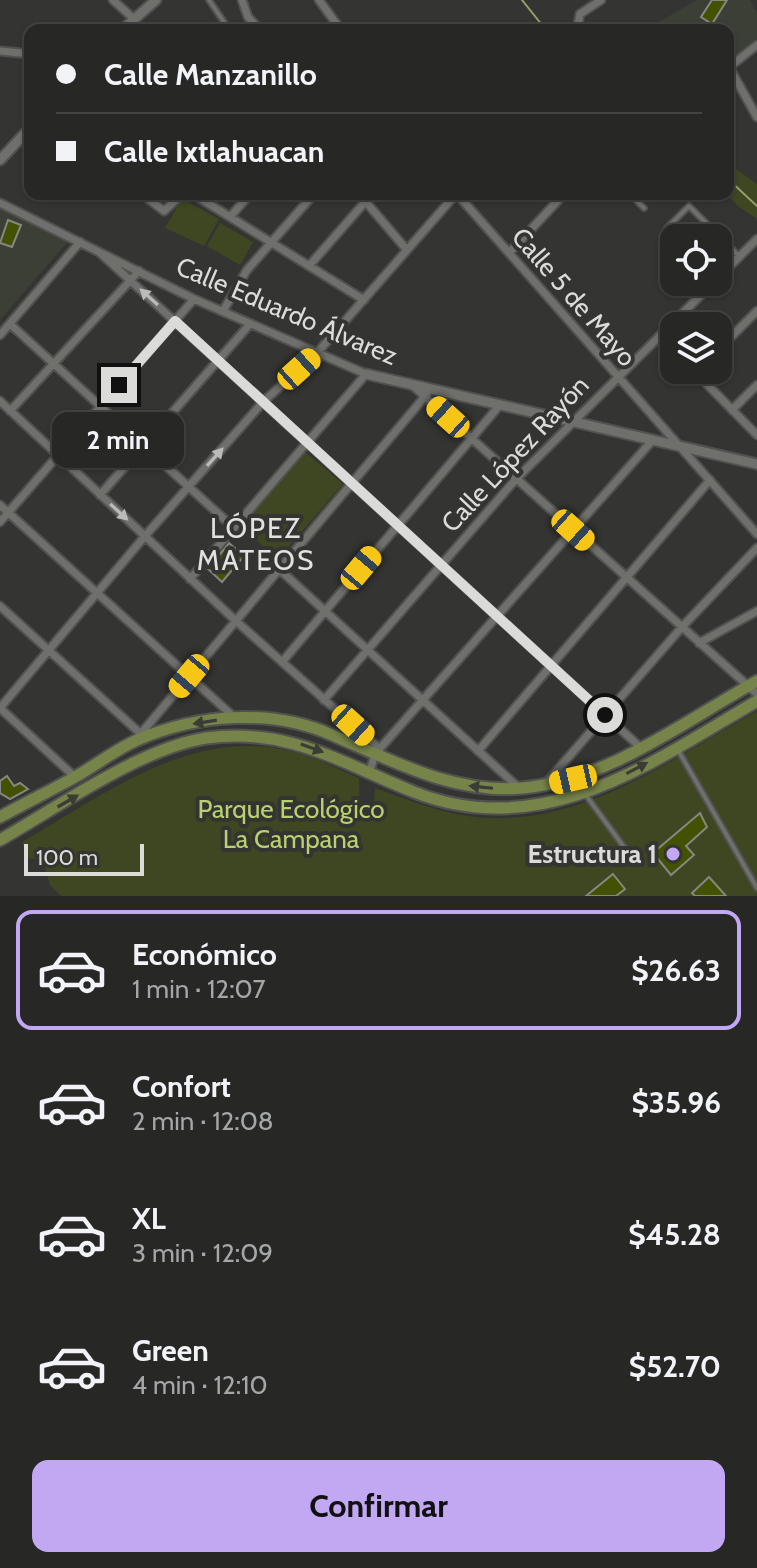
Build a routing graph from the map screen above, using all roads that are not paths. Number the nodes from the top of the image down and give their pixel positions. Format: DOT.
graph roads {
  1 [pos="113,0"];
  2 [pos="156,0"];
  3 [pos="209,0"];
  4 [pos="242,0"];
  5 [pos="319,0"];
  6 [pos="601,0"];
  7 [pos="134,19"];
  8 [pos="129,24"];
  9 [pos="225,24"];
  10 [pos="254,24"];
  11 [pos="337,24"];
  12 [pos="578,24"];
  13 [pos="757,45"];
  14 [pos="0,51"];
  15 [pos="24,53"];
  16 [pos="734,62"];
  17 [pos="734,77"];
  18 [pos="757,117"];
  19 [pos="24,134"];
  20 [pos="0,160"];
  21 [pos="150,200"];
  22 [pos="176,200"];
  23 [pos="203,200"];
  24 [pos="245,200"];
  25 [pos="309,200"];
  26 [pos="452,200"];
  27 [pos="462,200"];
  28 [pos="558,200"];
  29 [pos="636,200"];
  30 [pos="365,202"];
  31 [pos="0,203"];
  32 [pos="644,208"];
  33 [pos="230,217"];
  34 [pos="671,224"];
  35 [pos="707,224"];
  36 [pos="757,240"];
  37 [pos="80,242"];
  38 [pos="271,242"];
  39 [pos="732,249"];
  40 [pos="407,250"];
  41 [pos="99,252"];
  42 [pos="509,253"];
  43 [pos="740,257"];
  44 [pos="732,265"];
  45 [pos="309,266"];
  46 [pos="139,271"];
  47 [pos="131,280"];
  48 [pos="700,296"];
  49 [pos="194,299"];
  50 [pos="364,300"];
  51 [pos="223,311"];
  52 [pos="757,311"];
  53 [pos="175,321"];
  54 [pos="10,324"];
  55 [pos="250,324"];
  56 [pos="0,335"];
  57 [pos="659,336"];
  58 [pos="732,336"];
  59 [pos="317,353"];
  60 [pos="218,361"];
  61 [pos="54,364"];
  62 [pos="366,374"];
  63 [pos="618,376"];
  64 [pos="707,384"];
  65 [pos="757,385"];
  66 [pos="428,393"];
  67 [pos="0,401"];
  68 [pos="263,402"];
  69 [pos="499,406"];
  70 [pos="101,407"];
  71 [pos="732,410"];
  72 [pos="10,411"];
  73 [pos="570,423"];
  74 [pos="757,435"];
  75 [pos="471,438"];
  76 [pos="307,442"];
  77 [pos="651,442"];
  78 [pos="143,446"];
  79 [pos="682,449"];
  80 [pos="58,456"];
  81 [pos="756,463"];
  82 [pos="516,479"];
  83 [pos="710,480"];
  84 [pos="352,483"];
  85 [pos="188,487"];
  86 [pos="100,495"];
  87 [pos="0,505"];
  88 [pos="8,512"];
  89 [pos="0,522"];
  90 [pos="398,525"];
  91 [pos="234,528"];
  92 [pos="573,530"];
  93 [pos="757,534"];
  94 [pos="145,536"];
  95 [pos="757,548"];
  96 [pos="440,564"];
  97 [pos="279,569"];
  98 [pos="627,578"];
  99 [pos="190,579"];
  100 [pos="97,593"];
  101 [pos="0,606"];
  102 [pos="325,611"];
  103 [pos="757,611"];
  104 [pos="497,616"];
  105 [pos="236,621"];
  106 [pos="682,627"];
  107 [pos="699,643"];
  108 [pos="49,650"];
  109 [pos="367,650"];
  110 [pos="282,662"];
  111 [pos="551,666"];
  112 [pos="189,676"];
  113 [pos="754,687"];
  114 [pos="324,700"];
  115 [pos="423,701"];
  116 [pos="757,701"];
  117 [pos="0,708"];
  118 [pos="605,715"];
  119 [pos="235,718"];
  120 [pos="353,725"];
  121 [pos="138,738"];
  122 [pos="343,740"];
  123 [pos="640,747"];
  124 [pos="676,748"];
  125 [pos="478,751"];
  126 [pos="378,752"];
  127 [pos="370,771"];
  128 [pos="75,777"];
  129 [pos="544,786"];
  130 [pos="519,788"];
  131 [pos="585,794"];
  132 [pos="3,812"];
  133 [pos="0,840"];
  134 [pos="632,858"];
  135 [pos="757,888"];
  1 -- 7 [label="street"];
  2 -- 7 [label="street"];
  3 -- 9 [label="lane"];
  4 -- 10 [label="street"];
  5 -- 11 [label="street"];
  6 -- 12 [label="street"];
  7 -- 8 [label="street"];
  13 -- 16 [label="street"];
  14 -- 15 [label="street"];
  17 -- 18 [label="street"];
  19 -- 20 [label="street"];
  21 -- 22 [label="street"];
  23 -- 33 [label="street"];
  24 -- 33 [label="street"];
  25 -- 38 [label="street"];
  26 -- 40 [label="street"];
  27 -- 42 [label="street, Calle 5 de Mayo"];
  28 -- 42 [label="street"];
  29 -- 32 [label="lane"];
  30 -- 40 [label="street"];
  30 -- 45 [label="street"];
  31 -- 37 [label="street, Calle Eduardo Álvarez"];
  33 -- 38 [label="street"];
  34 -- 35 [label="lane"];
  36 -- 43 [label="street, Calle López Rayón"];
  37 -- 41 [label="street, Calle Eduardo Álvarez"];
  37 -- 54 [label="street"];
  38 -- 45 [label="street"];
  38 -- 51 [label="street"];
  39 -- 43 [label="lane"];
  40 -- 50 [label="street"];
  41 -- 46 [label="street, Calle Eduardo Álvarez"];
  41 -- 47 [label="street"];
  42 -- 63 [label="street, Calle 5 de Mayo"];
  43 -- 44 [label="street, Calle López Rayón"];
  45 -- 50 [label="street"];
  46 -- 47 [label="street"];
  46 -- 49 [label="street, Calle Eduardo Álvarez"];
  53 -- 47 [label="street, one-way"];
  47 -- 61 [label="street"];
  48 -- 57 [label="street, Calle López Rayón"];
  49 -- 51 [label="street, Calle Eduardo Álvarez"];
  49 -- 53 [label="street"];
  50 -- 59 [label="street"];
  51 -- 55 [label="street, Calle Eduardo Álvarez"];
  52 -- 58 [label="street"];
  53 -- 60 [label="street"];
  53 -- 70 [label="street"];
  54 -- 56 [label="street"];
  54 -- 61 [label="street"];
  55 -- 59 [label="street, Calle Eduardo Álvarez"];
  55 -- 60 [label="street"];
  57 -- 63 [label="street, Calle López Rayón"];
  59 -- 62 [label="street, Calle Eduardo Álvarez"];
  59 -- 68 [label="street"];
  60 -- 68 [label="street"];
  60 -- 78 [label="street"];
  61 -- 70 [label="street"];
  61 -- 72 [label="street"];
  62 -- 66 [label="street, Calle Eduardo Álvarez"];
  62 -- 76 [label="street"];
  63 -- 73 [label="street, Calle López Rayón"];
  63 -- 79 [label="street, Calle 5 de Mayo"];
  64 -- 71 [label="street"];
  65 -- 71 [label="street"];
  66 -- 69 [label="street, Calle Eduardo Álvarez"];
  66 -- 75 [label="street"];
  66 -- 84 [label="street"];
  67 -- 72 [label="street"];
  68 -- 76 [label="street"];
  85 -- 68 [label="street, one-way"];
  69 -- 73 [label="street, Calle Eduardo Álvarez"];
  69 -- 75 [label="street"];
  70 -- 78 [label="street"];
  70 -- 80 [label="street"];
  71 -- 74 [label="street"];
  72 -- 80 [label="street"];
  73 -- 77 [label="street, Calle Eduardo Álvarez"];
  73 -- 82 [label="street, Calle López Rayón"];
  75 -- 82 [label="street"];
  75 -- 90 [label="street"];
  76 -- 84 [label="street"];
  76 -- 91 [label="street"];
  77 -- 79 [label="street, Calle Eduardo Álvarez"];
  77 -- 92 [label="street"];
  78 -- 85 [label="street"];
  78 -- 86 [label="street"];
  79 -- 81 [label="street, Calle Eduardo Álvarez"];
  79 -- 83 [label="street, Calle 5 de Mayo"];
  80 -- 86 [label="street"];
  80 -- 88 [label="street"];
  82 -- 92 [label="street"];
  82 -- 96 [label="street, Calle López Rayón"];
  83 -- 93 [label="street, Calle 5 de Mayo"];
  83 -- 98 [label="street"];
  84 -- 90 [label="street"];
  84 -- 97 [label="street"];
  85 -- 91 [label="street"];
  85 -- 94 [label="street"];
  86 -- 94 [label="street, one-way"];
  87 -- 88 [label="street"];
  88 -- 89 [label="street"];
  88 -- 100 [label="street"];
  90 -- 96 [label="street"];
  90 -- 102 [label="street"];
  91 -- 99 [label="street"];
  92 -- 98 [label="street"];
  92 -- 104 [label="street"];
  94 -- 99 [label="street"];
  94 -- 100 [label="street"];
  95 -- 106 [label="street"];
  96 -- 104 [label="street"];
  96 -- 109 [label="street, Calle López Rayón"];
  97 -- 102 [label="street"];
  97 -- 105 [label="street"];
  98 -- 106 [label="street"];
  98 -- 111 [label="street"];
  99 -- 105 [label="street"];
  100 -- 108 [label="street"];
  100 -- 112 [label="street"];
  101 -- 108 [label="street"];
  102 -- 109 [label="street"];
  102 -- 110 [label="street"];
  103 -- 107 [label="street"];
  104 -- 111 [label="street"];
  104 -- 115 [label="street"];
  105 -- 110 [label="street"];
  105 -- 112 [label="street"];
  106 -- 107 [label="street"];
  106 -- 118 [label="street"];
  107 -- 113 [label="street"];
  108 -- 117 [label="street"];
  108 -- 121 [label="street"];
  109 -- 114 [label="street, Calle López Rayón"];
  109 -- 115 [label="street"];
  110 -- 114 [label="street"];
  111 -- 118 [label="street"];
  111 -- 125 [label="street"];
  112 -- 119 [label="street"];
  112 -- 121 [label="street"];
  113 -- 123 [label="main road"];
  114 -- 120 [label="street"];
  115 -- 125 [label="street"];
  115 -- 126 [label="street"];
  116 -- 124 [label="main road"];
  117 -- 128 [label="street"];
  118 -- 123 [label="street"];
  118 -- 129 [label="street"];
  119 -- 121 [label="main road, one-way"];
  119 -- 122 [label="main road"];
  120 -- 122 [label="street"];
  120 -- 126 [label="street"];
  121 -- 128 [label="main road"];
  122 -- 126 [label="main road"];
  123 -- 129 [label="main road"];
  131 -- 124 [label="main road, one-way"];
  124 -- 135 [label="lane"];
  125 -- 130 [label="street"];
  126 -- 127 [label="street"];
  130 -- 126 [label="main road, one-way"];
  127 -- 131 [label="main road"];
  133 -- 127 [label="main road, one-way"];
  128 -- 132 [label="main road"];
  129 -- 130 [label="main road"];
  131 -- 134 [label="lane"];
}
